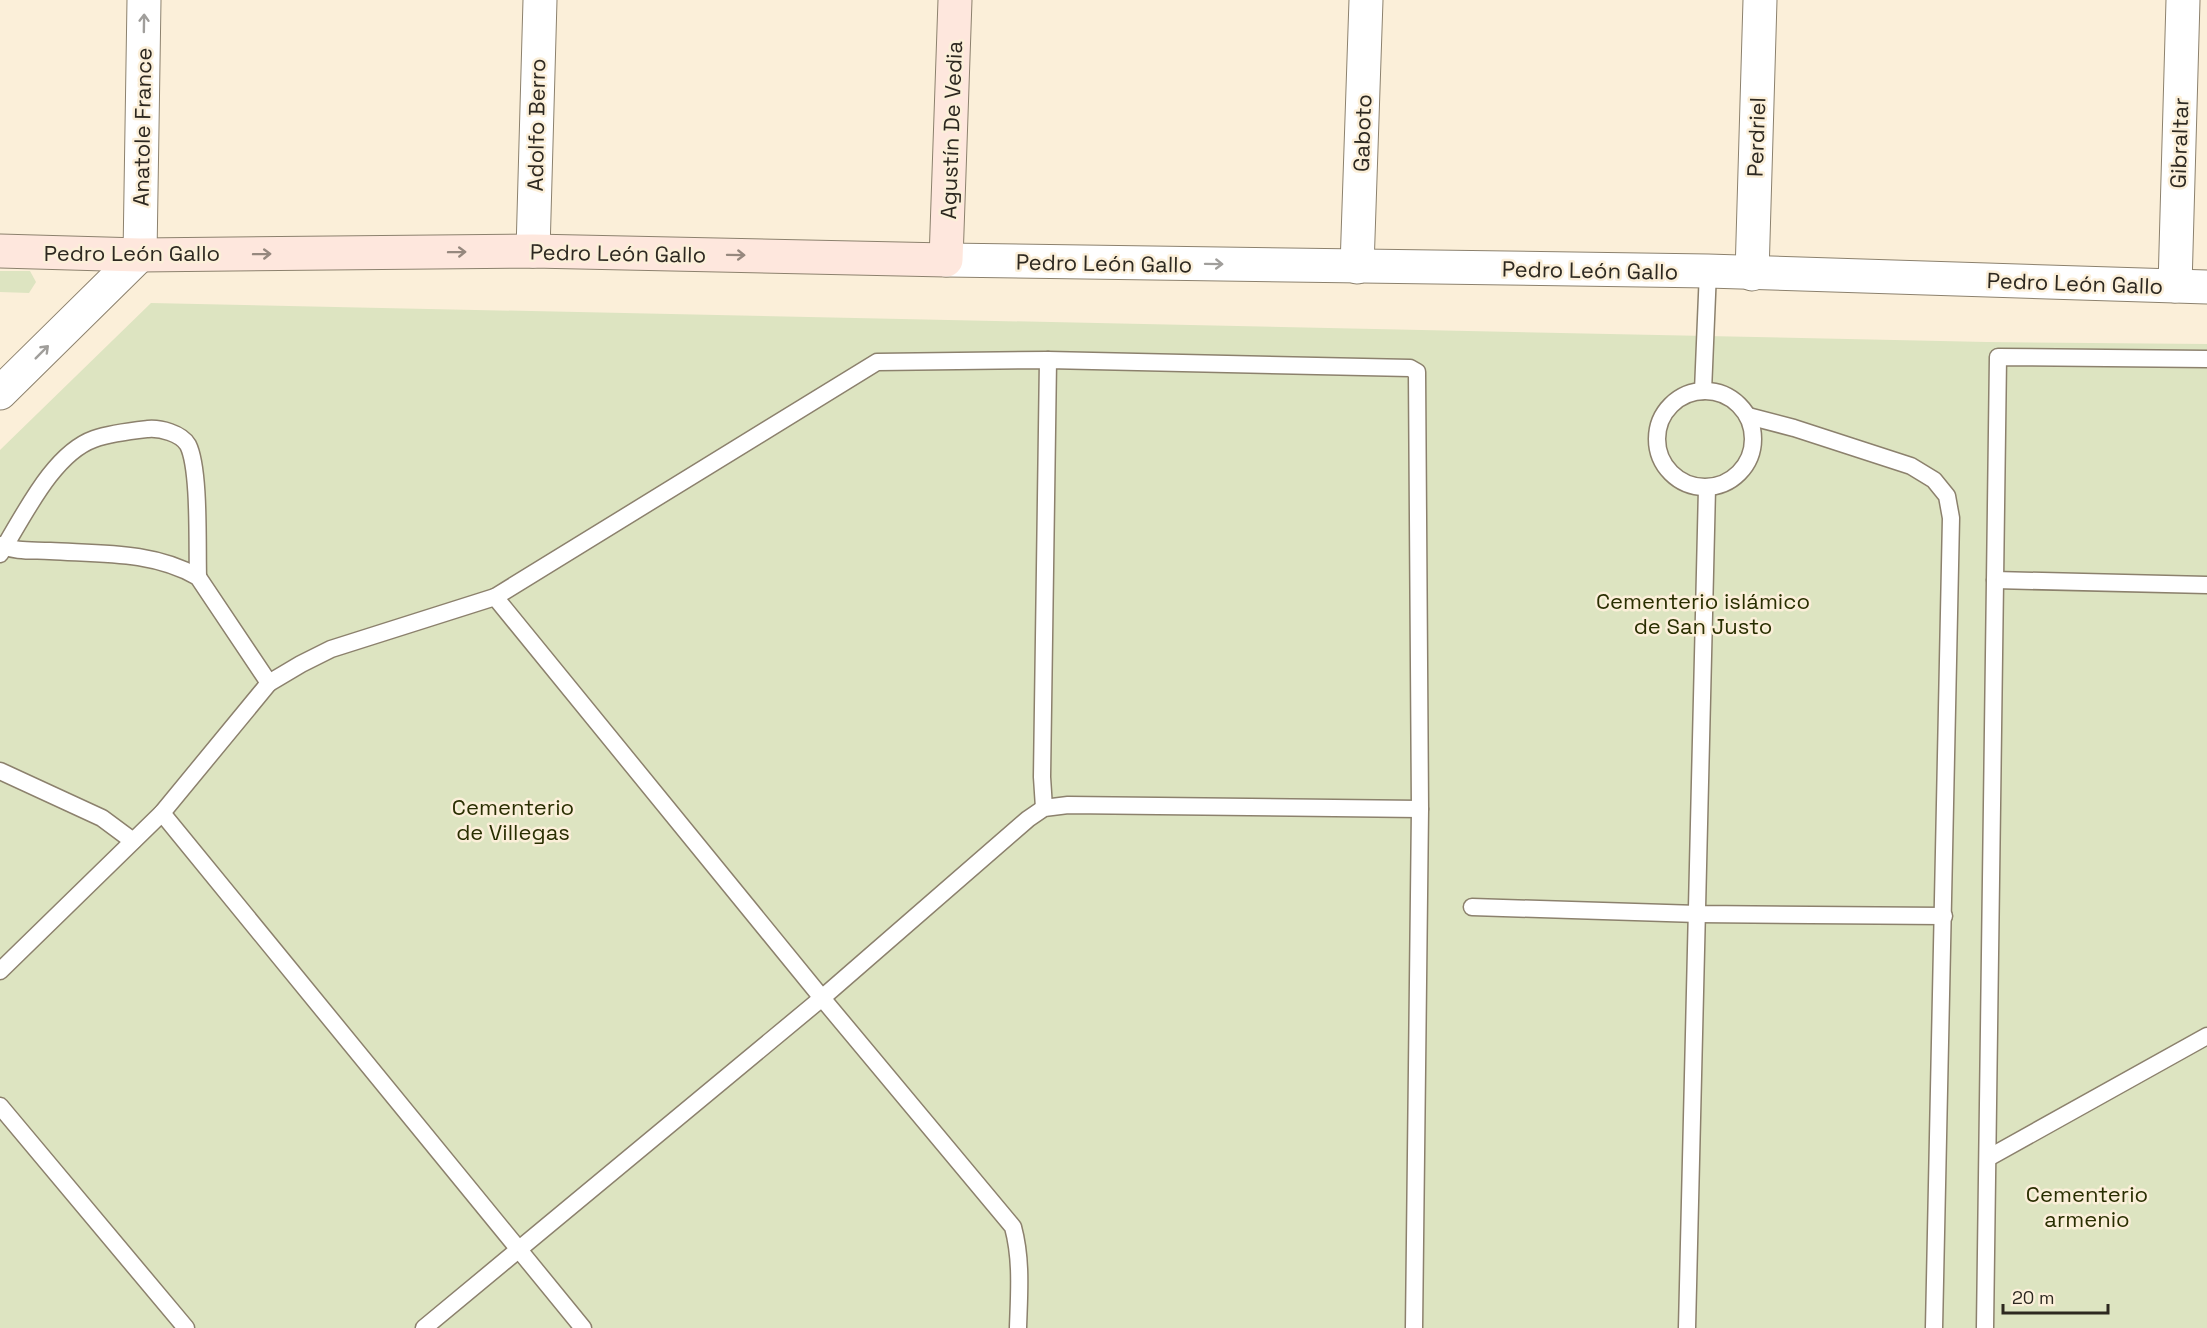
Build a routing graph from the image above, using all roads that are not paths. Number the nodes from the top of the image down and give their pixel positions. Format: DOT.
graph roads {
  1 [pos="144,0"];
  2 [pos="540,0"];
  3 [pos="956,0"];
  4 [pos="1366,0"];
  5 [pos="1760,0"];
  6 [pos="2183,0"];
  7 [pos="0,251"];
  8 [pos="533,251"];
  9 [pos="140,255"];
  10 [pos="946,260"];
  11 [pos="1357,267"];
  12 [pos="1708,272"];
  13 [pos="1752,274"];
  14 [pos="2175,286"];
  15 [pos="2207,287"];
  16 [pos="2207,359"];
  17 [pos="1048,360"];
  18 [pos="1703,391"];
  19 [pos="0,393"];
  20 [pos="1748,416"];
  21 [pos="1707,488"];
  22 [pos="2,549"];
  23 [pos="198,577"];
  24 [pos="1995,580"];
  25 [pos="2207,585"];
  26 [pos="495,597"];
  27 [pos="269,683"];
  28 [pos="0,771"];
  29 [pos="1044,808"];
  30 [pos="1420,809"];
  31 [pos="162,813"];
  32 [pos="133,841"];
  33 [pos="1472,907"];
  34 [pos="1698,914"];
  35 [pos="1944,916"];
  36 [pos="0,970"];
  37 [pos="822,998"];
  38 [pos="2207,1036"];
  39 [pos="0,1106"];
  40 [pos="1988,1158"];
  41 [pos="520,1249"];
  42 [pos="186,1328"];
  43 [pos="424,1328"];
  44 [pos="583,1328"];
  45 [pos="1018,1328"];
  46 [pos="1414,1328"];
  47 [pos="1687,1328"];
  48 [pos="1934,1328"];
  49 [pos="1985,1328"];
  9 -- 1 [label="street, Anatole France, one-way"];
  2 -- 8 [label="street, Adolfo Berro"];
  3 -- 10 [label="street, Agustín De Vedia"];
  4 -- 11 [label="street, Gaboto"];
  5 -- 13 [label="street, Perdriel"];
  6 -- 14 [label="street, Gibraltar"];
  7 -- 9 [label="street, Pedro León Gallo"];
  9 -- 8 [label="street, Pedro León Gallo, one-way"];
  8 -- 10 [label="street, Pedro León Gallo, one-way"];
  19 -- 9 [label="street, one-way"];
  10 -- 11 [label="street, Pedro León Gallo, one-way"];
  11 -- 12 [label="street, Pedro León Gallo"];
  12 -- 13 [label="street, Pedro León Gallo"];
  12 -- 18 [label="lane"];
  13 -- 14 [label="street, Pedro León Gallo"];
  14 -- 15 [label="street, Pedro León Gallo"];
  16 -- 24 [label="lane"];
  17 -- 26 [label="lane"];
  17 -- 29 [label="lane"];
  17 -- 30 [label="lane"];
  18 -- 20 [label="lane"];
  18 -- 21 [label="lane"];
  20 -- 21 [label="lane"];
  20 -- 35 [label="lane"];
  21 -- 34 [label="lane"];
  22 -- 23 [label="lane"];
  22 -- 23 [label="lane"];
  23 -- 27 [label="lane"];
  24 -- 25 [label="lane"];
  24 -- 40 [label="lane"];
  26 -- 27 [label="lane"];
  26 -- 37 [label="lane"];
  27 -- 31 [label="lane"];
  28 -- 32 [label="lane"];
  29 -- 30 [label="lane"];
  29 -- 37 [label="lane"];
  30 -- 46 [label="lane"];
  31 -- 32 [label="lane"];
  31 -- 41 [label="lane"];
  32 -- 36 [label="lane"];
  33 -- 34 [label="lane"];
  34 -- 35 [label="lane"];
  34 -- 47 [label="lane"];
  35 -- 48 [label="lane"];
  37 -- 41 [label="lane"];
  37 -- 45 [label="lane"];
  38 -- 40 [label="lane"];
  39 -- 42 [label="lane"];
  40 -- 49 [label="lane"];
  41 -- 43 [label="lane"];
  41 -- 44 [label="lane"];
}
